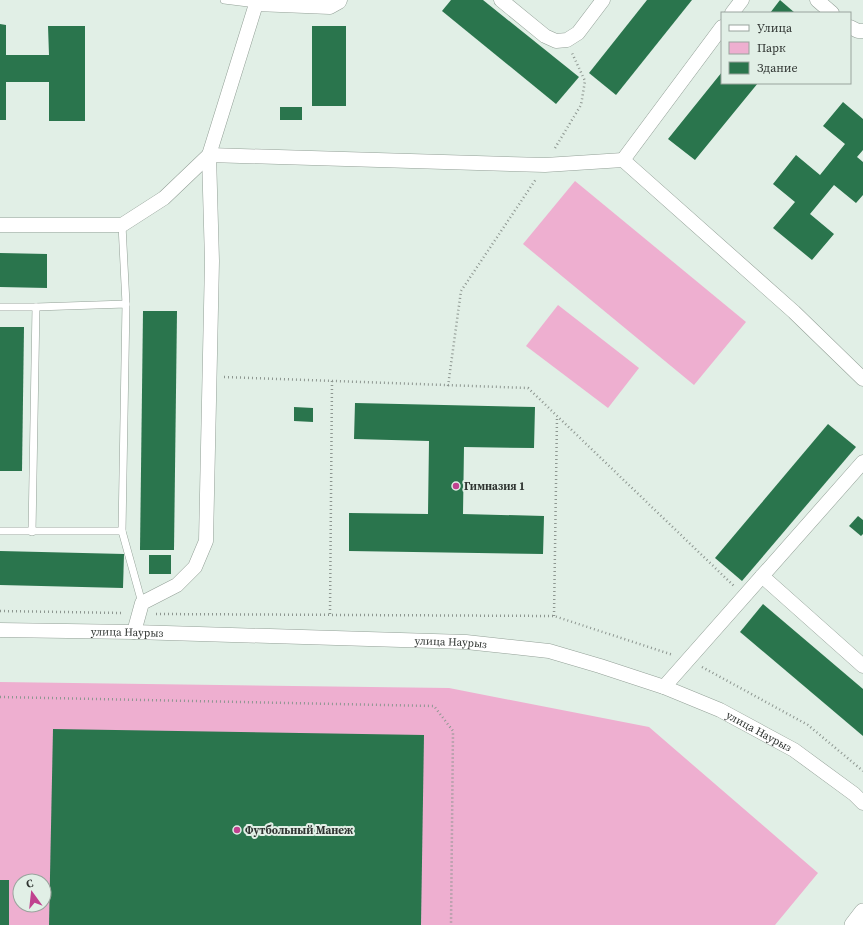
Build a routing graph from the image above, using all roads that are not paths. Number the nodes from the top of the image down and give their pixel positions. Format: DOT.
graph roads {
  1 [pos="224,0"];
  2 [pos="340,0"];
  3 [pos="501,0"];
  4 [pos="603,0"];
  5 [pos="742,0"];
  6 [pos="817,0"];
  7 [pos="256,4"];
  8 [pos="733,12"];
  9 [pos="831,12"];
  10 [pos="721,27"];
  11 [pos="851,28"];
  12 [pos="863,31"];
  13 [pos="209,155"];
  14 [pos="623,160"];
  15 [pos="0,225"];
  16 [pos="122,225"];
  17 [pos="126,304"];
  18 [pos="0,307"];
  19 [pos="36,307"];
  20 [pos="863,379"];
  21 [pos="863,462"];
  22 [pos="0,531"];
  23 [pos="122,531"];
  24 [pos="32,532"];
  25 [pos="762,576"];
  26 [pos="142,603"];
  27 [pos="0,630"];
  28 [pos="134,632"];
  29 [pos="863,666"];
  30 [pos="664,687"];
  31 [pos="863,803"];
  32 [pos="863,912"];
  33 [pos="853,925"];
  1 -- 7 [label="lane"];
  2 -- 7 [label="street"];
  3 -- 4 [label="street"];
  5 -- 8 [label="street"];
  6 -- 9 [label="street"];
  7 -- 13 [label="street"];
  10 -- 14 [label="street"];
  11 -- 12 [label="street"];
  13 -- 14 [label="street"];
  13 -- 16 [label="street"];
  13 -- 26 [label="street"];
  14 -- 20 [label="street"];
  15 -- 16 [label="street"];
  16 -- 17 [label="lane"];
  17 -- 19 [label="lane"];
  17 -- 23 [label="lane"];
  18 -- 19 [label="lane"];
  19 -- 24 [label="lane"];
  21 -- 25 [label="street"];
  22 -- 24 [label="lane"];
  23 -- 24 [label="lane"];
  23 -- 26 [label="lane"];
  25 -- 29 [label="street"];
  25 -- 30 [label="street"];
  26 -- 28 [label="street"];
  27 -- 28 [label="street, улица Наурыз"];
  28 -- 30 [label="street, улица Наурыз"];
  30 -- 31 [label="street, улица Наурыз"];
  32 -- 33 [label="street"];
}
